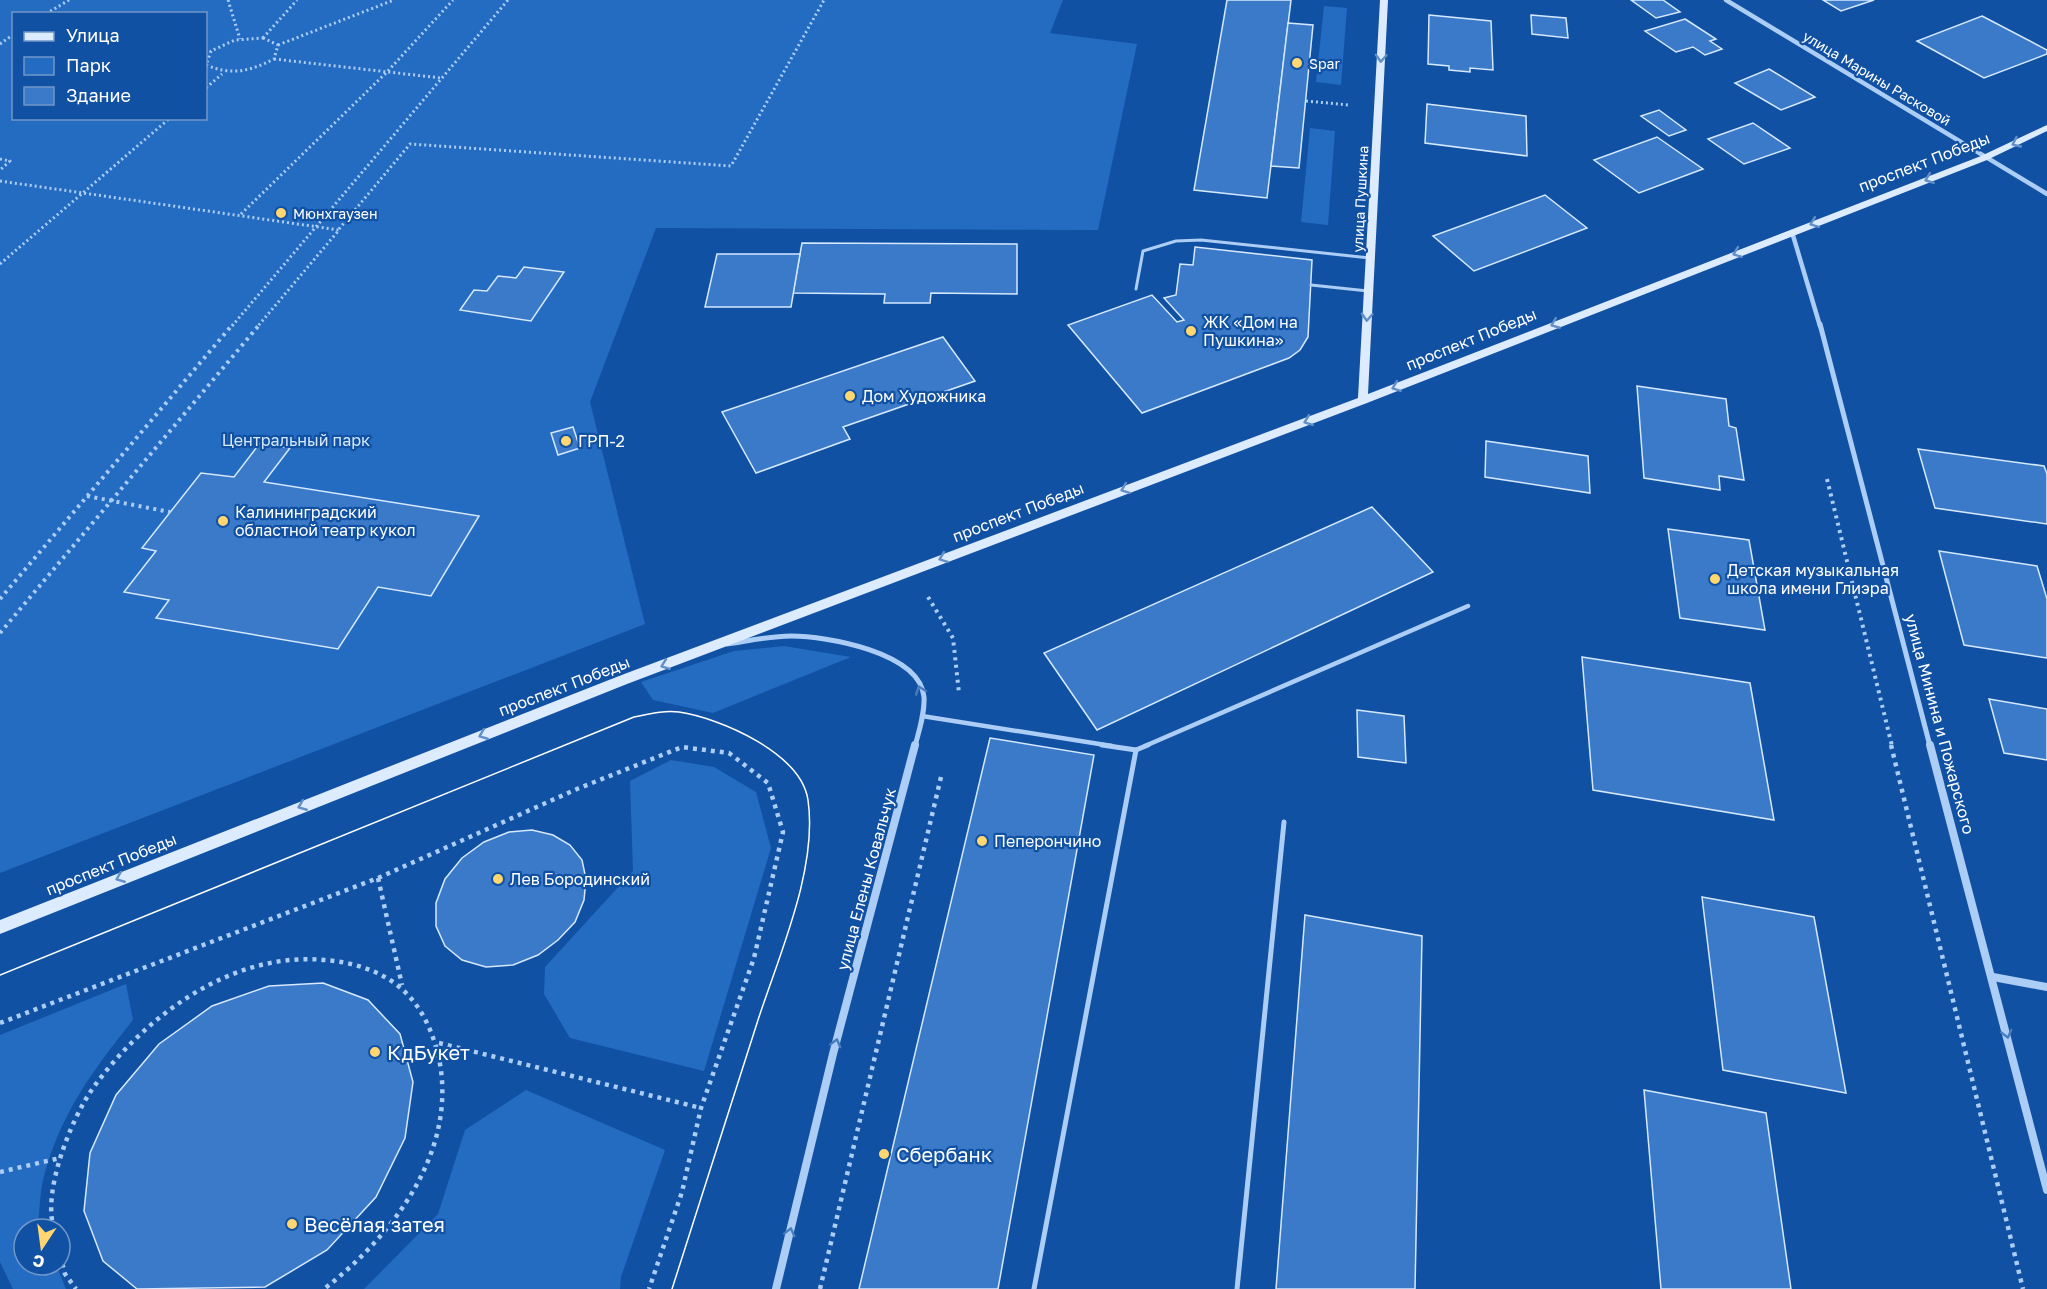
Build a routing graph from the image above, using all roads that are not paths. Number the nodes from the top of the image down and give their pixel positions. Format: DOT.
graph roads {
  1 [pos="1384,0"];
  2 [pos="1726,0"];
  3 [pos="2047,129"];
  4 [pos="1984,158"];
  5 [pos="2047,194"];
  6 [pos="1791,232"];
  7 [pos="1370,258"];
  8 [pos="1311,285"];
  9 [pos="1136,289"];
  10 [pos="1368,291"];
  11 [pos="1363,400"];
  12 [pos="1468,606"];
  13 [pos="720,645"];
  14 [pos="922,716"];
  15 [pos="1136,750"];
  16 [pos="1284,822"];
  17 [pos="0,927"];
  18 [pos="1993,977"];
  19 [pos="2047,987"];
  20 [pos="2047,1190"];
  21 [pos="776,1289"];
  22 [pos="1034,1289"];
  23 [pos="1237,1289"];
  1 -- 7 [label="main road, улица Пушкина, one-way"];
  2 -- 4 [label="street, улица Марины Расковой"];
  3 -- 4 [label="main road, проспект Победы, one-way"];
  4 -- 5 [label="street, улица Марины Расковой"];
  4 -- 6 [label="main road, проспект Победы, one-way"];
  6 -- 11 [label="main road, проспект Победы, one-way"];
  6 -- 18 [label="street, улица Минина и Пожарского"];
  7 -- 9 [label="lane"];
  7 -- 10 [label="main road, улица Пушкина"];
  8 -- 10 [label="lane"];
  10 -- 11 [label="main road, улица Пушкина, one-way"];
  11 -- 13 [label="main road, проспект Победы, one-way"];
  12 -- 15 [label="lane"];
  14 -- 13 [label="street, улица Елены Ковальчук, one-way"];
  13 -- 17 [label="main road, проспект Победы, one-way"];
  14 -- 15 [label="lane"];
  21 -- 14 [label="street, улица Елены Ковальчук, one-way"];
  15 -- 22 [label="lane"];
  16 -- 23 [label="lane"];
  18 -- 19 [label="street"];
  18 -- 20 [label="street, улица Минина и Пожарского, one-way"];
}
